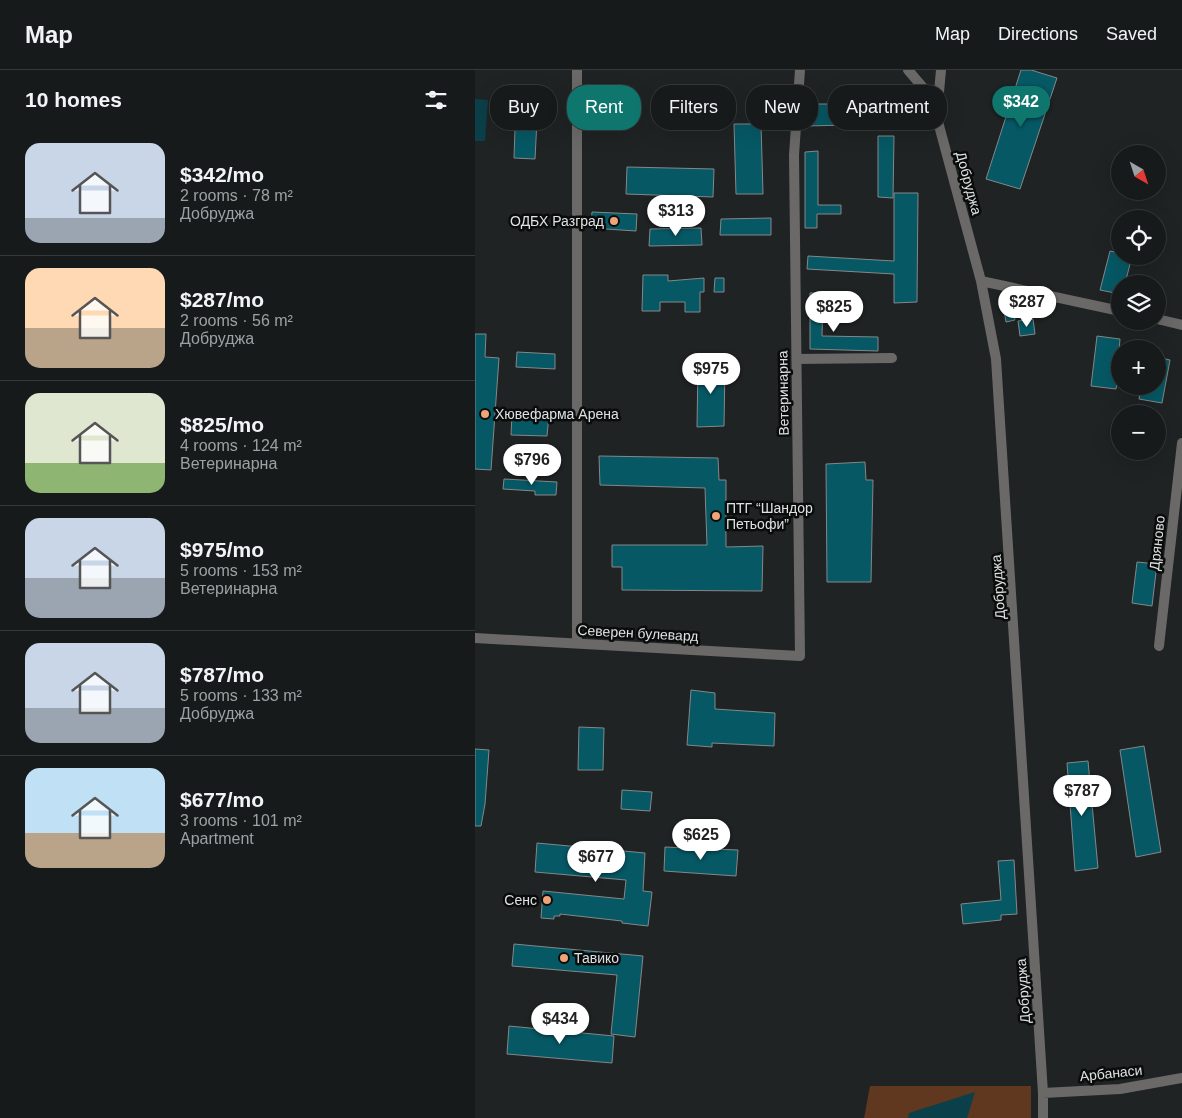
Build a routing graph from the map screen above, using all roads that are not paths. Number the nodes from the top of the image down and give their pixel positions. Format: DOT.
graph roads {
  1 [pos="577,70"];
  2 [pos="800,70"];
  3 [pos="908,70"];
  4 [pos="941,70"];
  5 [pos="921,85"];
  6 [pos="940,85"];
  7 [pos="941,130"];
  8 [pos="981,281"];
  9 [pos="1111,309"];
  10 [pos="1166,321"];
  11 [pos="1182,325"];
  12 [pos="892,358"];
  13 [pos="797,359"];
  14 [pos="1182,443"];
  15 [pos="475,638"];
  16 [pos="577,643"];
  17 [pos="1159,646"];
  18 [pos="800,656"];
  19 [pos="1182,1078"];
  20 [pos="1043,1092"];
  21 [pos="1043,1118"];
  1 -- 16 [label="street"];
  2 -- 13 [label="street, Ветеринарна"];
  3 -- 5 [label="street, Добруджа"];
  4 -- 6 [label="street"];
  7 -- 8 [label="street, Добруджа"];
  8 -- 9 [label="street"];
  8 -- 20 [label="street, Добруджа"];
  10 -- 11 [label="street"];
  12 -- 13 [label="street"];
  13 -- 18 [label="street, Ветеринарна"];
  14 -- 17 [label="street, Дряново"];
  15 -- 16 [label="street, Северен булевард"];
  16 -- 18 [label="street, Северен булевард"];
  19 -- 20 [label="street, Арбанаси"];
  20 -- 21 [label="street, Добруджа"];
}
